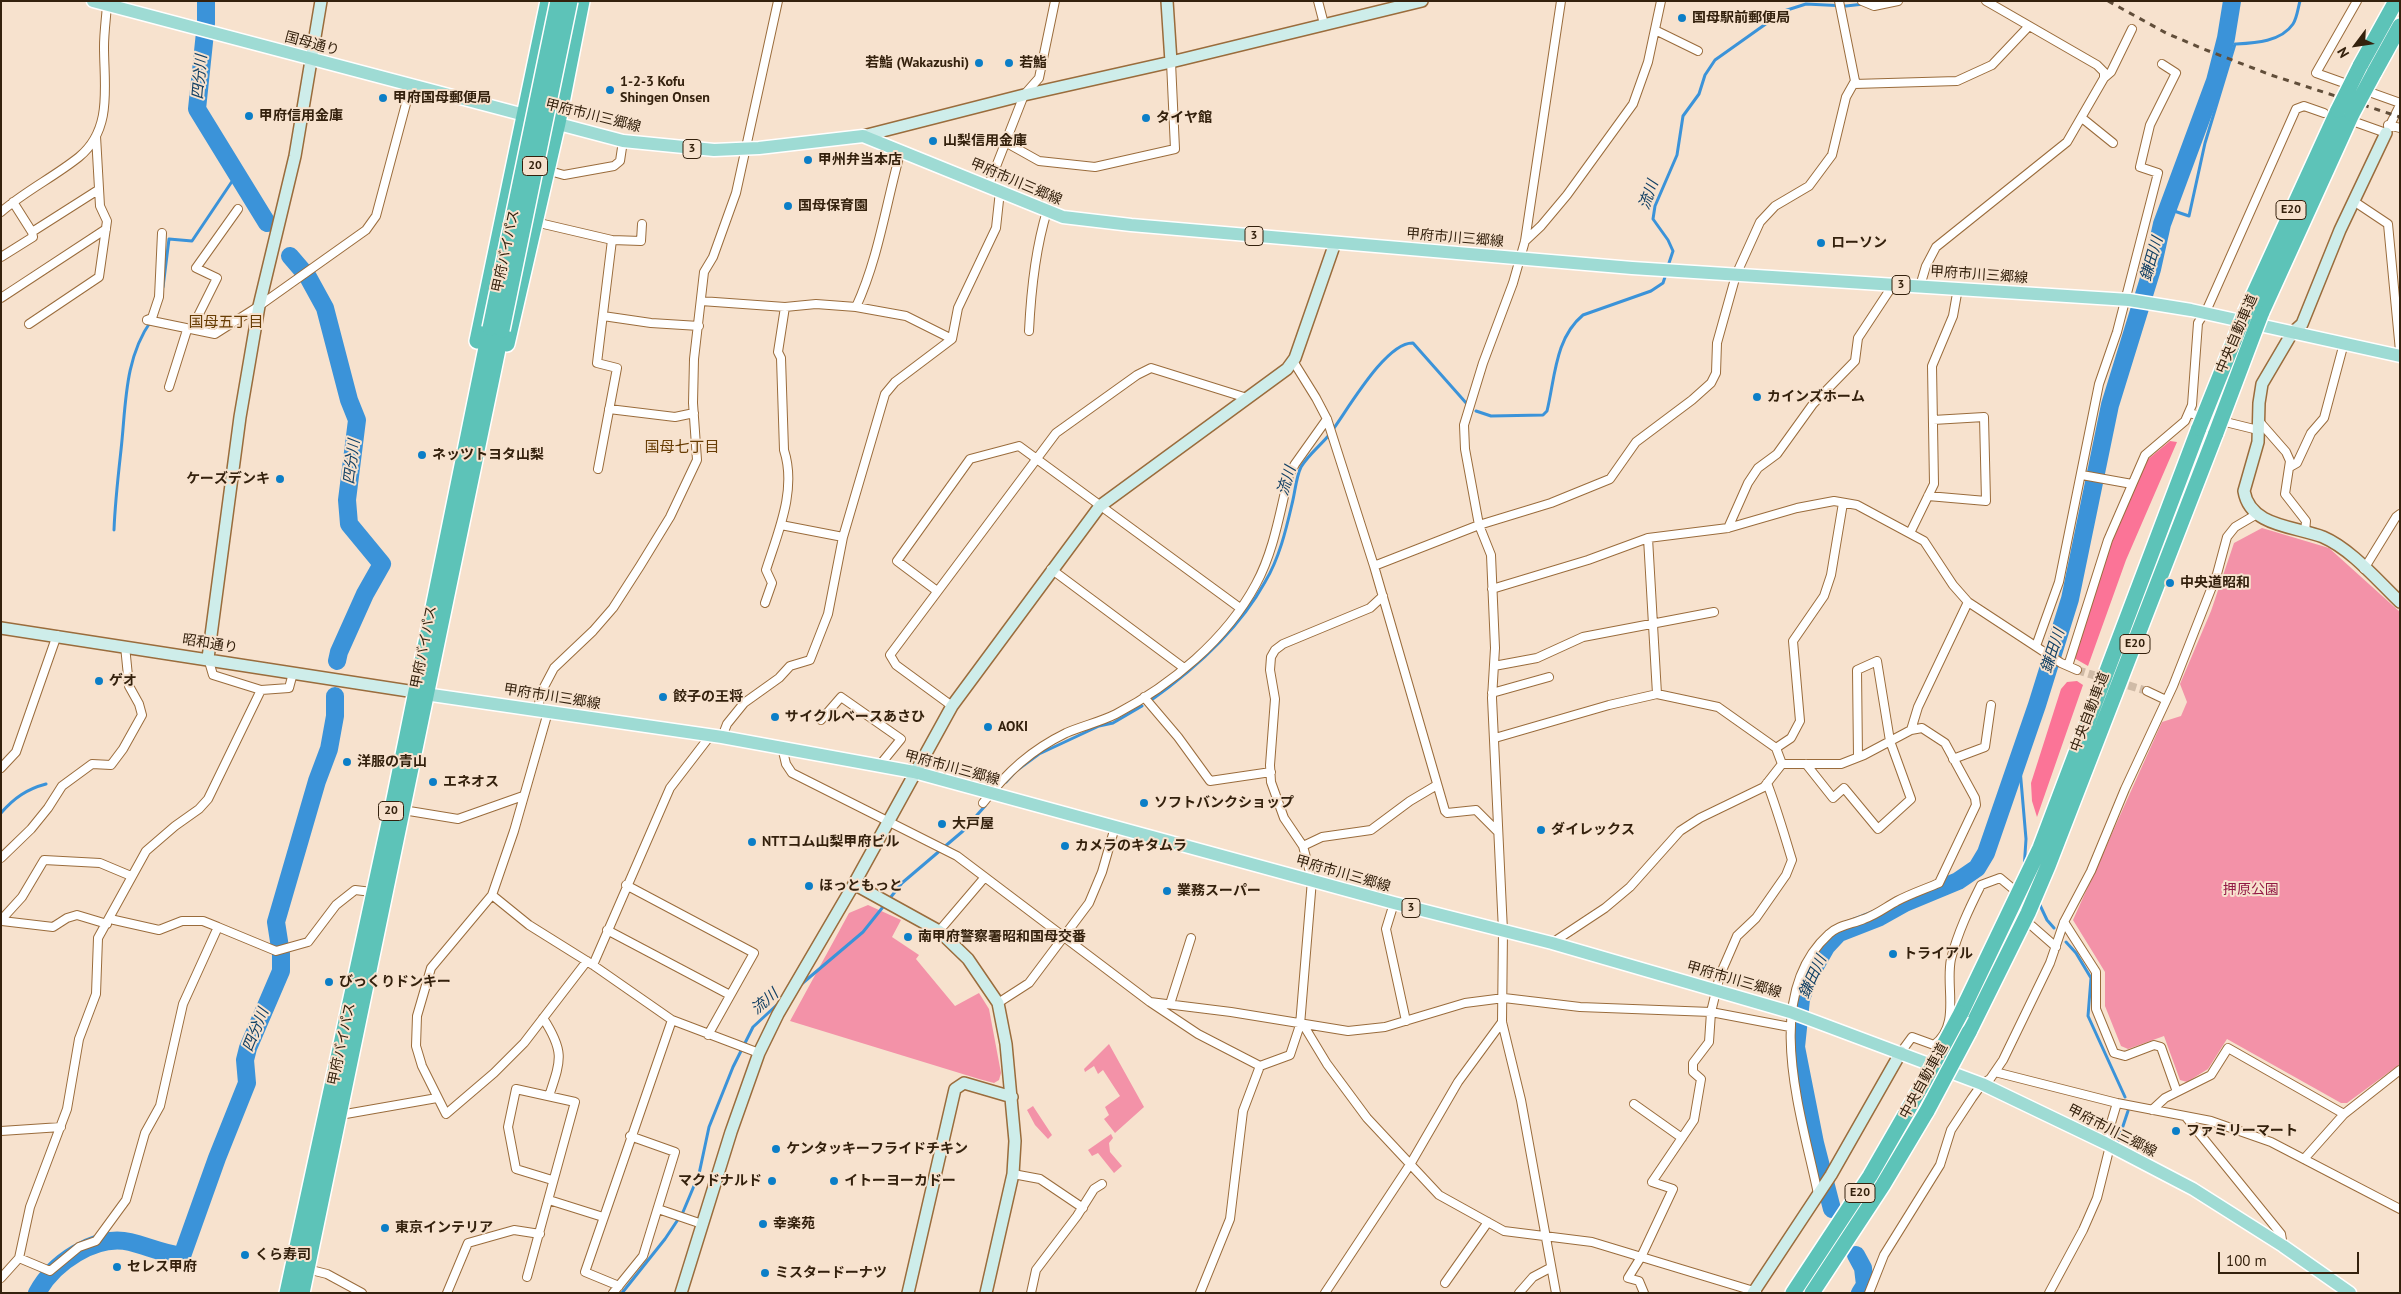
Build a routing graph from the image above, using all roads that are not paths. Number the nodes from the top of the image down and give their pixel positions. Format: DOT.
graph roads {
  1 [pos="93,1"];
  2 [pos="321,1"];
  3 [pos="548,1"];
  4 [pos="558,1"];
  5 [pos="570,1"];
  6 [pos="582,1"];
  7 [pos="778,1"];
  8 [pos="1055,1"];
  9 [pos="1167,1"];
  10 [pos="1318,1"];
  11 [pos="1661,1"];
  12 [pos="1839,1"];
  13 [pos="1862,1"];
  14 [pos="1898,1"];
  15 [pos="1986,1"];
  16 [pos="2357,1"];
  17 [pos="2396,1"];
  18 [pos="1417,2"];
  19 [pos="1560,2"];
  20 [pos="107,6"];
  21 [pos="1324,24"];
  22 [pos="2029,26"];
  23 [pos="2400,26"];
  24 [pos="2132,29"];
  25 [pos="1654,30"];
  26 [pos="1698,51"];
  27 [pos="312,59"];
  28 [pos="1171,62"];
  29 [pos="2162,64"];
  30 [pos="2367,69"];
  31 [pos="2104,78"];
  32 [pos="1854,84"];
  33 [pos="410,85"];
  34 [pos="1024,95"];
  35 [pos="2400,104"];
  36 [pos="524,114"];
  37 [pos="2342,114"];
  38 [pos="2082,118"];
  39 [pos="558,123"];
  40 [pos="2400,128"];
  41 [pos="2387,129"];
  42 [pos="96,136"];
  43 [pos="863,136"];
  44 [pos="623,141"];
  45 [pos="1005,142"];
  46 [pos="2113,143"];
  47 [pos="745,149"];
  48 [pos="901,150"];
  49 [pos="545,170"];
  50 [pos="994,189"];
  51 [pos="98,190"];
  52 [pos="13,202"];
  53 [pos="2355,202"];
  54 [pos="238,209"];
  55 [pos="1047,211"];
  56 [pos="1,212"];
  57 [pos="535,222"];
  58 [pos="642,224"];
  59 [pos="106,229"];
  60 [pos="32,232"];
  61 [pos="162,233"];
  62 [pos="612,240"];
  63 [pos="1525,240"];
  64 [pos="1335,243"];
  65 [pos="1,257"];
  66 [pos="1520,258"];
  67 [pos="2396,273"];
  68 [pos="1736,275"];
  69 [pos="1893,285"];
  70 [pos="1920,286"];
  71 [pos="1958,288"];
  72 [pos="1,298"];
  73 [pos="2126,300"];
  74 [pos="701,301"];
  75 [pos="259,306"];
  76 [pos="785,307"];
  77 [pos="856,307"];
  78 [pos="2204,313"];
  79 [pos="603,316"];
  80 [pos="29,324"];
  81 [pos="699,326"];
  82 [pos="190,329"];
  83 [pos="496,329"];
  84 [pos="1029,331"];
  85 [pos="2292,333"];
  86 [pos="952,339"];
  87 [pos="2344,343"];
  88 [pos="2400,351"];
  89 [pos="2400,356"];
  90 [pos="1293,362"];
  91 [pos="169,387"];
  92 [pos="1247,398"];
  93 [pos="609,409"];
  94 [pos="694,413"];
  95 [pos="2188,413"];
  96 [pos="1933,420"];
  97 [pos="1328,422"];
  98 [pos="2258,425"];
  99 [pos="1035,458"];
  100 [pos="467,465"];
  101 [pos="2290,468"];
  102 [pos="598,469"];
  103 [pos="2082,475"];
  104 [pos="2132,484"];
  105 [pos="1928,496"];
  106 [pos="1843,503"];
  107 [pos="1100,506"];
  108 [pos="2257,514"];
  109 [pos="2400,514"];
  110 [pos="780,525"];
  111 [pos="1479,525"];
  112 [pos="1728,528"];
  113 [pos="2305,532"];
  114 [pos="1910,533"];
  115 [pos="843,538"];
  116 [pos="1648,538"];
  117 [pos="1374,566"];
  118 [pos="1052,569"];
  119 [pos="2364,569"];
  120 [pos="1492,589"];
  121 [pos="937,591"];
  122 [pos="1383,596"];
  123 [pos="1968,602"];
  124 [pos="2400,602"];
  125 [pos="766,603"];
  126 [pos="1240,608"];
  127 [pos="1714,612"];
  128 [pos="1652,624"];
  129 [pos="1,628"];
  130 [pos="58,635"];
  131 [pos="125,646"];
  132 [pos="2038,647"];
  133 [pos="208,658"];
  134 [pos="2065,664"];
  135 [pos="1494,666"];
  136 [pos="1184,668"];
  137 [pos="2077,670"];
  138 [pos="293,673"];
  139 [pos="1549,677"];
  140 [pos="261,690"];
  141 [pos="2147,691"];
  142 [pos="421,693"];
  143 [pos="1492,693"];
  144 [pos="1657,694"];
  145 [pos="1144,697"];
  146 [pos="2166,700"];
  147 [pos="1991,705"];
  148 [pos="952,706"];
  149 [pos="543,711"];
  150 [pos="821,720"];
  151 [pos="1911,730"];
  152 [pos="716,737"];
  153 [pos="1495,738"];
  154 [pos="1890,741"];
  155 [pos="782,747"];
  156 [pos="1776,748"];
  157 [pos="1858,757"];
  158 [pos="1953,758"];
  159 [pos="1782,764"];
  160 [pos="1806,764"];
  161 [pos="879,766"];
  162 [pos="1,768"];
  163 [pos="914,772"];
  164 [pos="1271,772"];
  165 [pos="1767,783"];
  166 [pos="1437,785"];
  167 [pos="523,796"];
  168 [pos="986,798"];
  169 [pos="402,810"];
  170 [pos="888,821"];
  171 [pos="1114,827"];
  172 [pos="1497,831"];
  173 [pos="1303,846"];
  174 [pos="1,858"];
  175 [pos="131,876"];
  176 [pos="985,877"];
  177 [pos="1312,880"];
  178 [pos="854,884"];
  179 [pos="626,885"];
  180 [pos="2016,890"];
  181 [pos="372,892"];
  182 [pos="492,895"];
  183 [pos="1394,903"];
  184 [pos="2030,919"];
  185 [pos="2,921"];
  186 [pos="109,921"];
  187 [pos="2064,922"];
  188 [pos="218,927"];
  189 [pos="607,930"];
  190 [pos="939,931"];
  191 [pos="1503,931"];
  192 [pos="1064,937"];
  193 [pos="1191,938"];
  194 [pos="1552,944"];
  195 [pos="2056,947"];
  196 [pos="590,963"];
  197 [pos="1716,990"];
  198 [pos="730,995"];
  199 [pos="1504,998"];
  200 [pos="1150,1002"];
  201 [pos="998,1003"];
  202 [pos="1170,1004"];
  203 [pos="1711,1012"];
  204 [pos="1790,1012"];
  205 [pos="543,1018"];
  206 [pos="672,1020"];
  207 [pos="1406,1021"];
  208 [pos="1502,1022"];
  209 [pos="1302,1025"];
  210 [pos="1790,1027"];
  211 [pos="708,1035"];
  212 [pos="1901,1052"];
  213 [pos="759,1053"];
  214 [pos="1260,1066"];
  215 [pos="2400,1070"];
  216 [pos="1995,1072"];
  217 [pos="1982,1084"];
  218 [pos="2177,1092"];
  219 [pos="549,1096"];
  220 [pos="1012,1097"];
  221 [pos="437,1098"];
  222 [pos="2117,1103"];
  223 [pos="1634,1104"];
  224 [pos="2152,1110"];
  225 [pos="2344,1114"];
  226 [pos="340,1115"];
  227 [pos="2186,1117"];
  228 [pos="60,1128"];
  229 [pos="1,1131"];
  230 [pos="630,1136"];
  231 [pos="1682,1138"];
  232 [pos="2108,1145"];
  233 [pos="2304,1159"];
  234 [pos="1411,1163"];
  235 [pos="1013,1174"];
  236 [pos="552,1180"];
  237 [pos="1102,1184"];
  238 [pos="1818,1194"];
  239 [pos="549,1200"];
  240 [pos="1083,1208"];
  241 [pos="658,1209"];
  242 [pos="2400,1209"];
  243 [pos="603,1217"];
  244 [pos="1488,1222"];
  245 [pos="702,1224"];
  246 [pos="540,1234"];
  247 [pos="1544,1236"];
  248 [pos="2283,1246"];
  249 [pos="1641,1257"];
  250 [pos="19,1258"];
  251 [pos="1550,1268"];
  252 [pos="307,1269"];
  253 [pos="1,1278"];
  254 [pos="527,1278"];
  255 [pos="1445,1282"];
  256 [pos="616,1290"];
  257 [pos="1755,1292"];
  258 [pos="287,1293"];
  259 [pos="302,1293"];
  260 [pos="362,1293"];
  261 [pos="447,1293"];
  262 [pos="681,1293"];
  263 [pos="908,1293"];
  264 [pos="986,1293"];
  265 [pos="1031,1293"];
  266 [pos="1200,1293"];
  267 [pos="1325,1293"];
  268 [pos="1519,1293"];
  269 [pos="1556,1293"];
  270 [pos="1644,1293"];
  271 [pos="1793,1293"];
  272 [pos="1812,1293"];
  273 [pos="1869,1293"];
  274 [pos="2048,1293"];
  275 [pos="2350,1293"];
  1 -- 20 [label="main road, 国母通り / 3"];
  2 -- 27 [label="street"];
  3 -- 36 [label="highway"];
  4 -- 83 [label="highway, 甲府バイパス / 20, bridge"];
  5 -- 83 [label="highway, 甲府バイパス / 20, bridge"];
  6 -- 39 [label="highway"];
  7 -- 47 [label="street"];
  8 -- 34 [label="street"];
  9 -- 28 [label="street"];
  10 -- 21 [label="street"];
  11 -- 25 [label="street"];
  12 -- 32 [label="street"];
  13 -- 14 [label="street"];
  15 -- 22 [label="street"];
  16 -- 35 [label="street"];
  17 -- 30 [label="highway, 中央自動車道 / E20"];
  18 -- 21 [label="street"];
  19 -- 63 [label="street"];
  20 -- 27 [label="main road, 国母通り / 3"];
  20 -- 42 [label="street"];
  21 -- 28 [label="street"];
  22 -- 31 [label="street"];
  22 -- 32 [label="street"];
  23 -- 30 [label="highway, 中央自動車道 / E20"];
  24 -- 31 [label="street"];
  25 -- 26 [label="street"];
  25 -- 63 [label="street"];
  27 -- 33 [label="main road, 国母通り / 3"];
  27 -- 75 [label="street"];
  28 -- 34 [label="street"];
  28 -- 45 [label="street"];
  29 -- 73 [label="street"];
  30 -- 37 [label="highway, 中央自動車道 / E20, bridge"];
  31 -- 38 [label="street"];
  32 -- 68 [label="street"];
  33 -- 36 [label="main road, 国母通り / 3"];
  33 -- 75 [label="street"];
  34 -- 43 [label="street"];
  34 -- 45 [label="street"];
  35 -- 41 [label="street"];
  36 -- 39 [label="main road, 甲府市川三郷線 / 3"];
  36 -- 100 [label="highway"];
  37 -- 41 [label="street"];
  37 -- 78 [label="street"];
  37 -- 180 [label="highway, 中央自動車道 / E20, bridge"];
  37 -- 184 [label="highway, 中央自動車道 / E20, bridge"];
  38 -- 46 [label="street"];
  38 -- 70 [label="street"];
  39 -- 44 [label="main road, 甲府市川三郷線 / 3"];
  39 -- 49 [label="highway"];
  40 -- 41 [label="street"];
  41 -- 53 [label="street"];
  42 -- 51 [label="street"];
  42 -- 52 [label="street"];
  43 -- 47 [label="main road, 甲府市川三郷線 / 3"];
  43 -- 48 [label="main road, 甲府市川三郷線 / 3"];
  44 -- 47 [label="main road, 甲府市川三郷線 / 3"];
  44 -- 49 [label="street"];
  45 -- 50 [label="street"];
  47 -- 74 [label="street"];
  48 -- 50 [label="main road, 甲府市川三郷線 / 3"];
  48 -- 77 [label="street"];
  49 -- 57 [label="highway"];
  50 -- 55 [label="main road, 甲府市川三郷線 / 3"];
  50 -- 86 [label="street"];
  51 -- 59 [label="street"];
  51 -- 60 [label="street"];
  52 -- 56 [label="street"];
  52 -- 60 [label="street"];
  53 -- 67 [label="street"];
  53 -- 85 [label="street"];
  54 -- 82 [label="street"];
  55 -- 64 [label="main road, 甲府市川三郷線 / 3"];
  55 -- 84 [label="street"];
  57 -- 62 [label="street"];
  57 -- 100 [label="highway"];
  58 -- 62 [label="street"];
  59 -- 72 [label="street"];
  59 -- 80 [label="street"];
  60 -- 65 [label="street"];
  61 -- 82 [label="street"];
  62 -- 79 [label="street"];
  63 -- 66 [label="street"];
  64 -- 66 [label="main road, 甲府市川三郷線 / 3"];
  64 -- 90 [label="street"];
  66 -- 68 [label="main road, 甲府市川三郷線 / 3"];
  66 -- 111 [label="street"];
  67 -- 88 [label="street"];
  68 -- 69 [label="main road, 甲府市川三郷線 / 3"];
  68 -- 111 [label="street"];
  69 -- 70 [label="main road, 甲府市川三郷線 / 3"];
  69 -- 112 [label="street"];
  70 -- 71 [label="main road, 甲府市川三郷線 / 3"];
  71 -- 73 [label="main road, 甲府市川三郷線 / 3"];
  71 -- 96 [label="street"];
  73 -- 78 [label="main road, 甲府市川三郷線 / 3"];
  73 -- 103 [label="street"];
  74 -- 76 [label="street"];
  74 -- 81 [label="street"];
  75 -- 82 [label="street"];
  75 -- 133 [label="street"];
  76 -- 77 [label="street"];
  76 -- 110 [label="street"];
  77 -- 86 [label="street"];
  78 -- 85 [label="main road, 甲府市川三郷線 / 3"];
  78 -- 95 [label="street"];
  79 -- 81 [label="street"];
  79 -- 93 [label="street"];
  81 -- 94 [label="street"];
  82 -- 91 [label="street"];
  83 -- 100 [label="highway, 甲府バイパス / 20"];
  85 -- 87 [label="main road, 甲府市川三郷線 / 3"];
  85 -- 98 [label="street"];
  86 -- 115 [label="street"];
  87 -- 89 [label="main road, 甲府市川三郷線 / 3"];
  87 -- 101 [label="street"];
  90 -- 92 [label="street"];
  90 -- 97 [label="street"];
  92 -- 99 [label="street"];
  92 -- 107 [label="street"];
  93 -- 94 [label="street"];
  93 -- 102 [label="street"];
  94 -- 149 [label="street"];
  95 -- 98 [label="street"];
  95 -- 104 [label="street"];
  96 -- 105 [label="street"];
  96 -- 105 [label="street"];
  97 -- 117 [label="street"];
  97 -- 126 [label="street"];
  98 -- 101 [label="street"];
  98 -- 108 [label="street"];
  99 -- 107 [label="street"];
  99 -- 121 [label="street"];
  99 -- 121 [label="street"];
  100 -- 142 [label="highway, 甲府バイパス / 20"];
  101 -- 113 [label="street"];
  103 -- 104 [label="street"];
  103 -- 132 [label="street"];
  104 -- 134 [label="street"];
  105 -- 114 [label="street"];
  106 -- 112 [label="street"];
  106 -- 114 [label="street"];
  106 -- 156 [label="street"];
  107 -- 118 [label="street"];
  107 -- 126 [label="street"];
  108 -- 113 [label="street"];
  108 -- 146 [label="street"];
  109 -- 119 [label="street"];
  110 -- 115 [label="street"];
  110 -- 125 [label="street"];
  111 -- 117 [label="street"];
  111 -- 120 [label="street"];
  112 -- 116 [label="street"];
  113 -- 119 [label="street"];
  114 -- 123 [label="street"];
  115 -- 152 [label="street"];
  116 -- 120 [label="street"];
  116 -- 128 [label="street"];
  117 -- 122 [label="street"];
  118 -- 136 [label="street"];
  118 -- 148 [label="street"];
  119 -- 124 [label="street"];
  120 -- 135 [label="street"];
  121 -- 148 [label="street"];
  122 -- 164 [label="street"];
  122 -- 166 [label="street"];
  123 -- 132 [label="street"];
  123 -- 151 [label="street"];
  126 -- 136 [label="street"];
  127 -- 128 [label="street"];
  128 -- 135 [label="street"];
  128 -- 144 [label="street"];
  129 -- 130 [label="street, 昭和通り"];
  130 -- 131 [label="street, 昭和通り"];
  130 -- 162 [label="street"];
  131 -- 133 [label="street, 昭和通り"];
  131 -- 174 [label="street"];
  132 -- 134 [label="street"];
  133 -- 138 [label="street, 昭和通り"];
  133 -- 140 [label="street"];
  134 -- 137 [label="street"];
  135 -- 143 [label="street"];
  136 -- 145 [label="street"];
  138 -- 140 [label="street"];
  138 -- 142 [label="street, 昭和通り"];
  139 -- 143 [label="street"];
  140 -- 175 [label="street"];
  141 -- 146 [label="street"];
  142 -- 149 [label="main road, 甲府市川三郷線 / 3"];
  142 -- 169 [label="highway, 甲府バイパス / 20"];
  142 -- 181 [label="highway, 甲府バイパス / 20"];
  143 -- 153 [label="street"];
  144 -- 153 [label="street"];
  144 -- 156 [label="street"];
  145 -- 164 [label="street"];
  145 -- 168 [label="street"];
  146 -- 187 [label="street"];
  147 -- 158 [label="street"];
  148 -- 163 [label="street"];
  149 -- 152 [label="main road, 甲府市川三郷線 / 3"];
  149 -- 167 [label="street"];
  150 -- 161 [label="street"];
  151 -- 154 [label="street"];
  151 -- 158 [label="street"];
  152 -- 155 [label="main road, 甲府市川三郷線 / 3"];
  152 -- 179 [label="street"];
  153 -- 172 [label="street"];
  154 -- 157 [label="street"];
  154 -- 157 [label="street"];
  154 -- 160 [label="street"];
  155 -- 161 [label="main road, 甲府市川三郷線 / 3"];
  155 -- 170 [label="street"];
  156 -- 159 [label="street"];
  157 -- 160 [label="street"];
  158 -- 204 [label="street"];
  159 -- 160 [label="street"];
  159 -- 165 [label="street"];
  161 -- 163 [label="main road, 甲府市川三郷線 / 3"];
  163 -- 168 [label="main road, 甲府市川三郷線 / 3"];
  163 -- 170 [label="street"];
  164 -- 173 [label="street"];
  165 -- 194 [label="street"];
  165 -- 197 [label="street"];
  166 -- 172 [label="street"];
  166 -- 173 [label="street"];
  167 -- 169 [label="street"];
  167 -- 182 [label="street"];
  168 -- 171 [label="main road, 甲府市川三郷線 / 3"];
  169 -- 226 [label="highway, 甲府バイパス / 20"];
  170 -- 176 [label="street"];
  170 -- 178 [label="street"];
  171 -- 177 [label="main road, 甲府市川三郷線 / 3"];
  171 -- 192 [label="street"];
  172 -- 191 [label="street"];
  173 -- 177 [label="street"];
  175 -- 185 [label="street"];
  175 -- 186 [label="street"];
  176 -- 190 [label="street"];
  176 -- 192 [label="street"];
  177 -- 183 [label="main road, 甲府市川三郷線 / 3"];
  177 -- 209 [label="street"];
  178 -- 190 [label="street"];
  178 -- 213 [label="street"];
  179 -- 189 [label="street"];
  179 -- 198 [label="street"];
  180 -- 212 [label="street"];
  180 -- 271 [label="highway, 中央自動車道 / E20, bridge"];
  181 -- 188 [label="street"];
  181 -- 258 [label="highway, 甲府バイパス / 20"];
  182 -- 196 [label="street"];
  182 -- 221 [label="street"];
  183 -- 191 [label="main road, 甲府市川三郷線 / 3"];
  183 -- 207 [label="street"];
  184 -- 195 [label="street"];
  184 -- 272 [label="highway, 中央自動車道 / E20, bridge"];
  185 -- 186 [label="street"];
  186 -- 188 [label="street"];
  186 -- 228 [label="street"];
  187 -- 195 [label="street"];
  187 -- 218 [label="street"];
  188 -- 250 [label="street"];
  189 -- 196 [label="street"];
  189 -- 198 [label="street"];
  190 -- 201 [label="street"];
  191 -- 194 [label="main road, 甲府市川三郷線 / 3"];
  191 -- 199 [label="street"];
  192 -- 200 [label="street"];
  192 -- 201 [label="street"];
  193 -- 202 [label="street"];
  194 -- 197 [label="main road, 甲府市川三郷線 / 3"];
  195 -- 216 [label="street"];
  196 -- 205 [label="street"];
  196 -- 206 [label="street"];
  197 -- 203 [label="street"];
  197 -- 204 [label="main road, 甲府市川三郷線 / 3"];
  198 -- 211 [label="street"];
  199 -- 203 [label="street"];
  199 -- 207 [label="street"];
  199 -- 208 [label="street"];
  200 -- 202 [label="street"];
  200 -- 214 [label="street"];
  201 -- 220 [label="street"];
  202 -- 209 [label="street"];
  203 -- 210 [label="street"];
  203 -- 231 [label="street"];
  204 -- 210 [label="street"];
  204 -- 212 [label="main road, 甲府市川三郷線 / 3"];
  205 -- 219 [label="street"];
  205 -- 221 [label="street"];
  206 -- 211 [label="street"];
  206 -- 230 [label="street"];
  207 -- 209 [label="street"];
  208 -- 234 [label="street"];
  208 -- 247 [label="street"];
  209 -- 214 [label="street"];
  209 -- 234 [label="street"];
  210 -- 238 [label="street"];
  211 -- 213 [label="street"];
  212 -- 217 [label="main road, 甲府市川三郷線 / 3"];
  212 -- 238 [label="street"];
  213 -- 245 [label="street"];
  214 -- 266 [label="street"];
  215 -- 225 [label="street"];
  216 -- 217 [label="street"];
  216 -- 222 [label="street"];
  217 -- 232 [label="main road, 甲府市川三郷線 / 3"];
  217 -- 273 [label="street"];
  218 -- 224 [label="street"];
  218 -- 225 [label="street"];
  219 -- 236 [label="street"];
  219 -- 236 [label="street"];
  220 -- 235 [label="street"];
  220 -- 263 [label="street"];
  221 -- 226 [label="street"];
  222 -- 224 [label="street"];
  222 -- 232 [label="street"];
  223 -- 231 [label="street"];
  224 -- 227 [label="street"];
  225 -- 233 [label="street"];
  226 -- 252 [label="highway, 甲府バイパス / 20"];
  227 -- 233 [label="street"];
  227 -- 248 [label="street"];
  228 -- 229 [label="street"];
  228 -- 250 [label="street"];
  230 -- 241 [label="street"];
  230 -- 243 [label="street"];
  231 -- 249 [label="street"];
  232 -- 248 [label="main road, 甲府市川三郷線 / 3"];
  232 -- 274 [label="street"];
  233 -- 242 [label="street"];
  234 -- 244 [label="street"];
  234 -- 267 [label="street"];
  235 -- 240 [label="street"];
  235 -- 264 [label="street"];
  236 -- 239 [label="street"];
  237 -- 240 [label="street"];
  238 -- 257 [label="street"];
  239 -- 243 [label="street"];
  239 -- 246 [label="street"];
  240 -- 265 [label="street"];
  241 -- 245 [label="street"];
  241 -- 256 [label="street"];
  243 -- 256 [label="street"];
  244 -- 247 [label="street"];
  244 -- 255 [label="street"];
  245 -- 262 [label="street"];
  246 -- 254 [label="street"];
  246 -- 261 [label="street"];
  247 -- 249 [label="street"];
  247 -- 251 [label="street"];
  248 -- 275 [label="main road, 甲府市川三郷線 / 3"];
  249 -- 257 [label="street"];
  249 -- 270 [label="street"];
  250 -- 253 [label="street"];
  251 -- 268 [label="street"];
  251 -- 269 [label="street"];
  252 -- 259 [label="highway, 甲府バイパス / 20"];
  252 -- 260 [label="street"];
}
